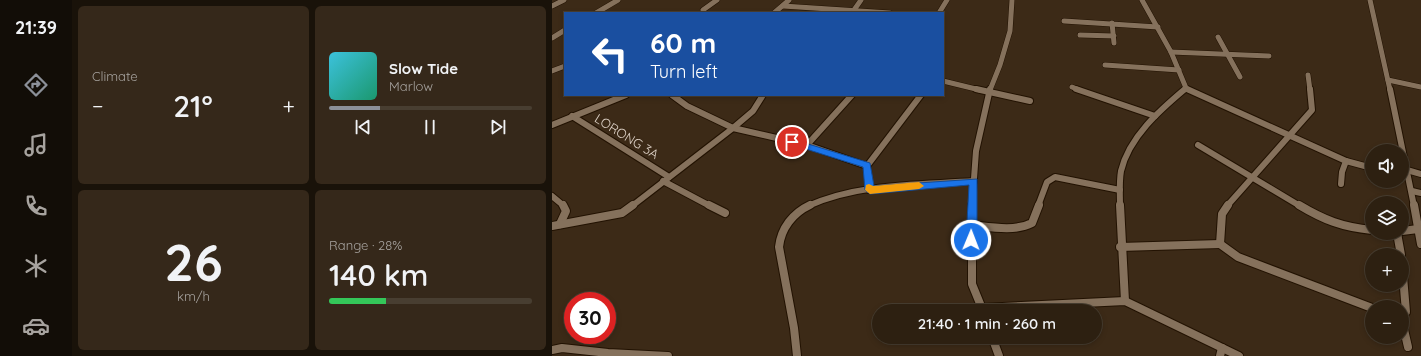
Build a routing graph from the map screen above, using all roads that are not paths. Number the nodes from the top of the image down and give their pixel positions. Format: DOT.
graph roads {
  1 [pos="564,0"];
  2 [pos="618,0"];
  3 [pos="717,0"];
  4 [pos="789,0"];
  5 [pos="861,0"];
  6 [pos="947,0"];
  7 [pos="1012,0"];
  8 [pos="1142,0"];
  9 [pos="1370,0"];
  10 [pos="552,6"];
  11 [pos="783,6"];
  12 [pos="703,10"];
  13 [pos="854,10"];
  14 [pos="827,11"];
  15 [pos="598,12"];
  16 [pos="775,12"];
  17 [pos="878,12"];
  18 [pos="940,12"];
  19 [pos="1064,21"];
  20 [pos="1112,23"];
  21 [pos="1158,27"];
  22 [pos="564,31"];
  23 [pos="1080,35"];
  24 [pos="1114,36"];
  25 [pos="1218,37"];
  26 [pos="552,38"];
  27 [pos="1114,43"];
  28 [pos="1171,52"];
  29 [pos="1228,54"];
  30 [pos="1269,56"];
  31 [pos="1105,65"];
  32 [pos="564,66"];
  33 [pos="1179,70"];
  34 [pos="552,72"];
  35 [pos="1308,75"];
  36 [pos="1240,77"];
  37 [pos="1388,80"];
  38 [pos="944,81"];
  39 [pos="1072,86"];
  40 [pos="1421,87"];
  41 [pos="1186,88"];
  42 [pos="989,92"];
  43 [pos="623,96"];
  44 [pos="673,96"];
  45 [pos="762,96"];
  46 [pos="851,96"];
  47 [pos="920,96"];
  48 [pos="1030,101"];
  49 [pos="572,116"];
  50 [pos="1155,116"];
  51 [pos="552,125"];
  52 [pos="733,128"];
  53 [pos="1289,136"];
  54 [pos="1400,144"];
  55 [pos="807,145"];
  56 [pos="1198,145"];
  57 [pos="1346,161"];
  58 [pos="867,166"];
  59 [pos="1365,166"];
  60 [pos="1409,174"];
  61 [pos="1421,174"];
  62 [pos="1252,178"];
  63 [pos="666,179"];
  64 [pos="974,181"];
  65 [pos="1409,183"];
  66 [pos="1341,184"];
  67 [pos="870,190"];
  68 [pos="1120,190"];
  69 [pos="1412,190"];
  70 [pos="1421,193"];
  71 [pos="552,196"];
  72 [pos="725,213"];
  73 [pos="556,225"];
  74 [pos="971,225"];
  75 [pos="1365,229"];
  76 [pos="1418,229"];
  77 [pos="1409,231"];
  78 [pos="1220,244"];
  79 [pos="1421,244"];
  80 [pos="1120,247"];
  81 [pos="1125,301"];
  82 [pos="980,304"];
  83 [pos="1078,304"];
  84 [pos="1365,305"];
  85 [pos="995,344"];
  86 [pos="1407,344"];
  87 [pos="1408,347"];
  88 [pos="552,350"];
  89 [pos="1221,352"];
  90 [pos="641,355"];
  91 [pos="668,356"];
  92 [pos="797,356"];
  93 [pos="999,356"];
  94 [pos="1239,356"];
  1 -- 10 [label="street"];
  2 -- 15 [label="street"];
  3 -- 12 [label="street"];
  4 -- 11 [label="street"];
  5 -- 13 [label="street"];
  6 -- 18 [label="street"];
  7 -- 42 [label="street"];
  8 -- 21 [label="street"];
  9 -- 37 [label="street"];
  11 -- 14 [label="street"];
  11 -- 16 [label="street"];
  13 -- 14 [label="street"];
  13 -- 17 [label="street"];
  19 -- 20 [label="street"];
  20 -- 21 [label="street"];
  20 -- 24 [label="street"];
  21 -- 28 [label="street"];
  22 -- 26 [label="street"];
  23 -- 24 [label="street"];
  24 -- 27 [label="street"];
  25 -- 29 [label="street"];
  28 -- 29 [label="street"];
  28 -- 33 [label="street"];
  29 -- 30 [label="street"];
  29 -- 36 [label="street"];
  31 -- 33 [label="street"];
  32 -- 34 [label="street"];
  33 -- 41 [label="street"];
  35 -- 53 [label="street"];
  37 -- 40 [label="street"];
  37 -- 54 [label="street"];
  38 -- 42 [label="street"];
  39 -- 50 [label="street"];
  41 -- 50 [label="street"];
  41 -- 53 [label="street"];
  42 -- 48 [label="street"];
  42 -- 64 [label="street"];
  43 -- 49 [label="street"];
  44 -- 52 [label="street"];
  45 -- 52 [label="street"];
  46 -- 55 [label="street"];
  47 -- 58 [label="street"];
  49 -- 51 [label="street"];
  49 -- 63 [label="street, LORONG 3A"];
  50 -- 68 [label="street"];
  52 -- 55 [label="street"];
  52 -- 63 [label="street"];
  53 -- 57 [label="street"];
  53 -- 62 [label="street"];
  55 -- 58 [label="street"];
  56 -- 62 [label="street"];
  57 -- 59 [label="street"];
  57 -- 66 [label="street"];
  58 -- 67 [label="street"];
  60 -- 61 [label="street"];
  62 -- 75 [label="street"];
  62 -- 78 [label="street"];
  63 -- 72 [label="street, LORONG 3A"];
  63 -- 73 [label="street"];
  64 -- 67 [label="street"];
  64 -- 74 [label="street"];
  65 -- 69 [label="street"];
  67 -- 92 [label="street"];
  68 -- 74 [label="street"];
  68 -- 80 [label="street"];
  69 -- 70 [label="street"];
  69 -- 76 [label="street"];
  71 -- 73 [label="street"];
  74 -- 82 [label="street"];
  76 -- 77 [label="street"];
  76 -- 79 [label="street"];
  78 -- 80 [label="street"];
  78 -- 84 [label="street"];
  80 -- 81 [label="street"];
  81 -- 83 [label="street"];
  81 -- 89 [label="street"];
  85 -- 93 [label="street"];
  86 -- 87 [label="street"];
  88 -- 90 [label="street"];
  89 -- 94 [label="street"];
  90 -- 91 [label="street"];
}
